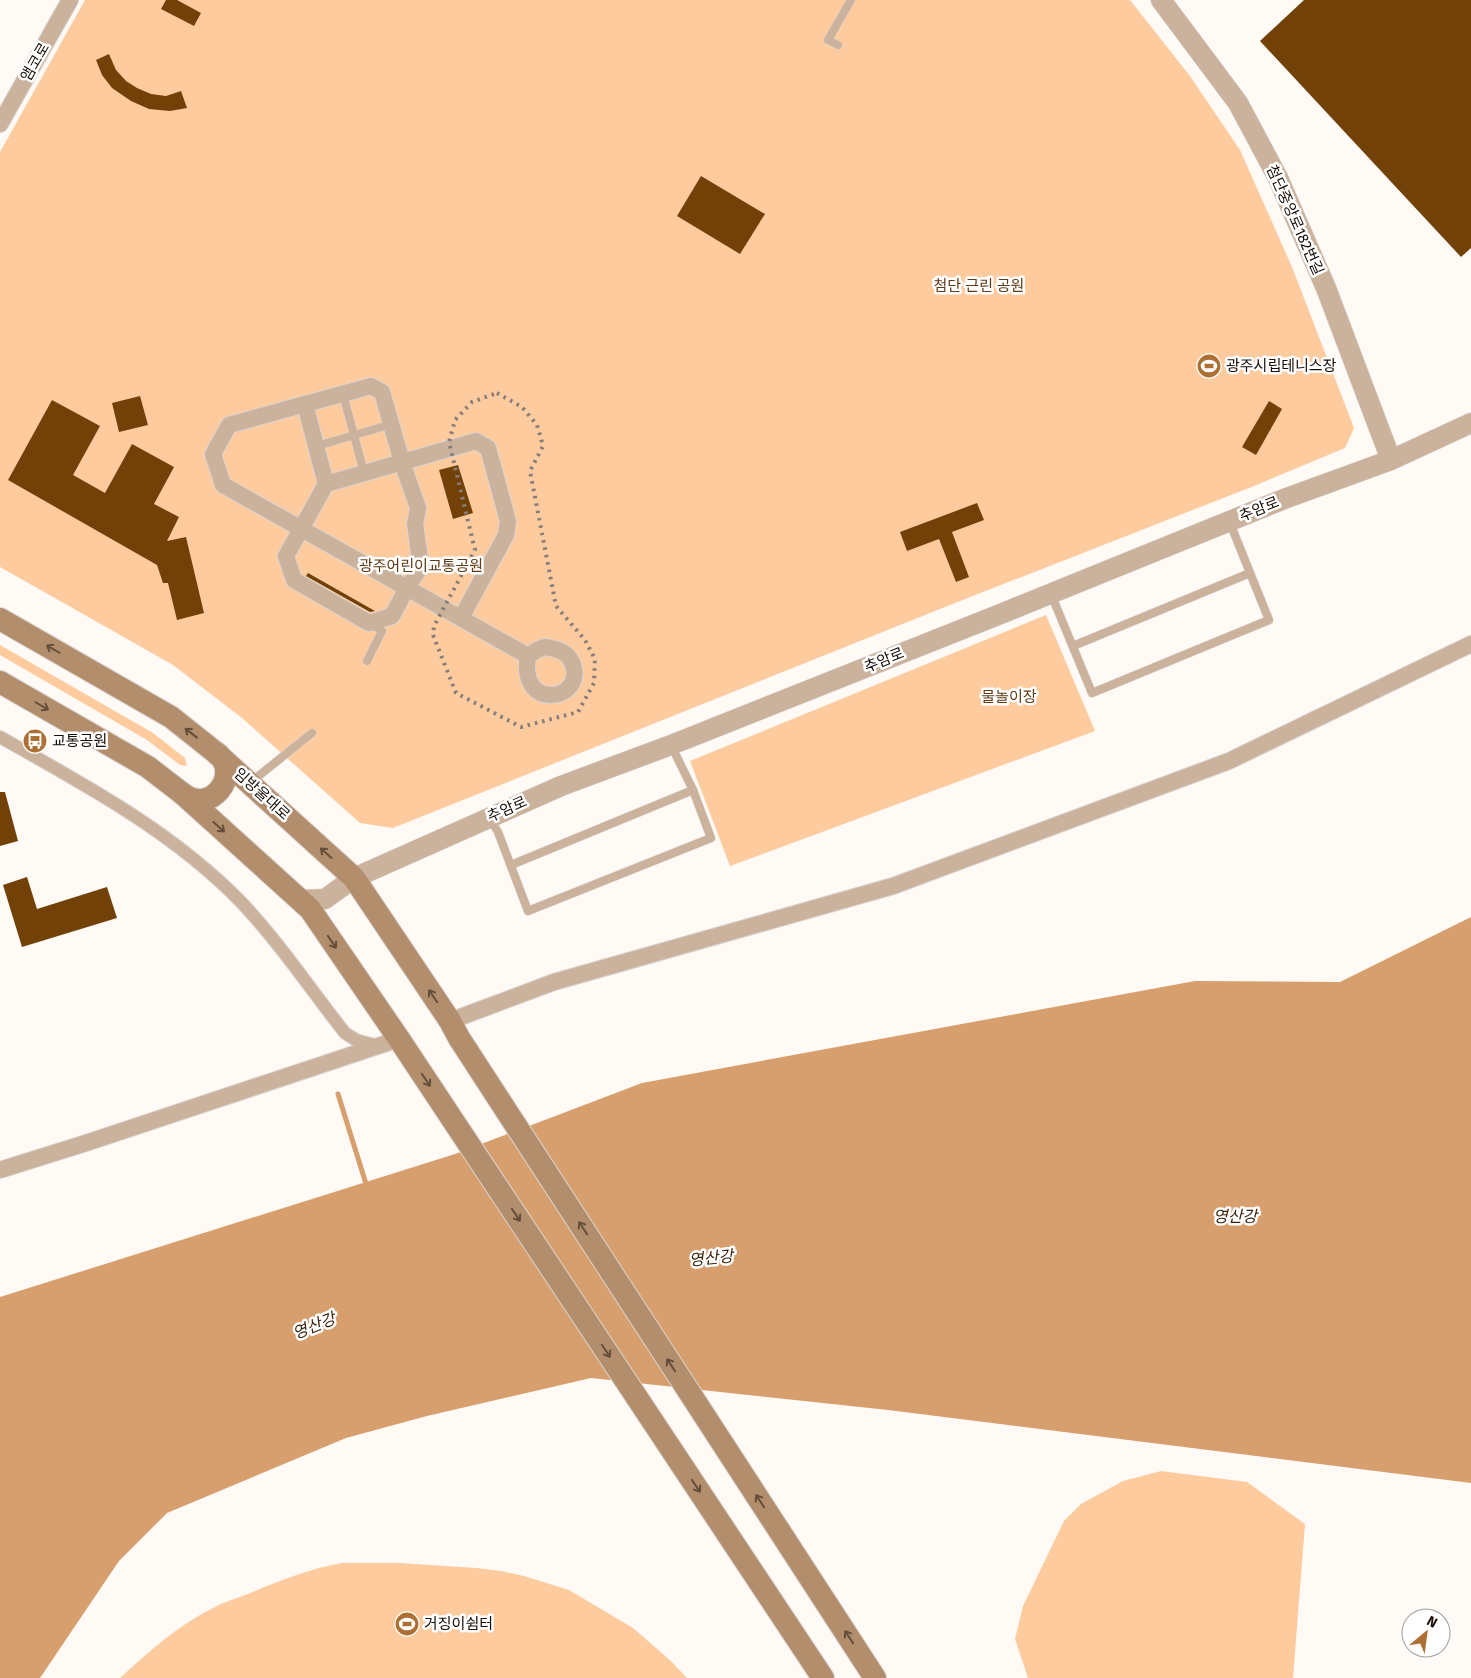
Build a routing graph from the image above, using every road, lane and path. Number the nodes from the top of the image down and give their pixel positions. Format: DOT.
graph roads {
  1 [pos="70,0"];
  2 [pos="851,0"];
  3 [pos="1161,0"];
  4 [pos="838,45"];
  5 [pos="0,124"];
  6 [pos="343,394"];
  7 [pos="305,404"];
  8 [pos="1471,423"];
  9 [pos="392,424"];
  10 [pos="354,434"];
  11 [pos="317,446"];
  12 [pos="1391,460"];
  13 [pos="402,462"];
  14 [pos="364,473"];
  15 [pos="326,484"];
  16 [pos="1230,521"];
  17 [pos="301,529"];
  18 [pos="1250,573"];
  19 [pos="407,588"];
  20 [pos="1051,594"];
  21 [pos="461,618"];
  22 [pos="0,619"];
  23 [pos="370,623"];
  24 [pos="1471,644"];
  25 [pos="1073,646"];
  26 [pos="528,656"];
  27 [pos="367,661"];
  28 [pos="0,682"];
  29 [pos="312,733"];
  30 [pos="0,737"];
  31 [pos="671,745"];
  32 [pos="215,752"];
  33 [pos="250,783"];
  34 [pos="693,790"];
  35 [pos="184,794"];
  36 [pos="489,817"];
  37 [pos="511,865"];
  38 [pos="354,878"];
  39 [pos="300,900"];
  40 [pos="454,1030"];
  41 [pos="388,1043"];
  42 [pos="0,1170"];
  43 [pos="824,1678"];
  44 [pos="875,1678"];
  1 -- 5 [label="street, 앰코로"];
  2 -- 4 [label="lane"];
  3 -- 12 [label="street, 첨단중앙로182번길"];
  6 -- 7 [label="street"];
  6 -- 9 [label="street"];
  6 -- 10 [label="lane"];
  7 -- 11 [label="street"];
  7 -- 17 [label="street"];
  8 -- 12 [label="street, 추암로"];
  9 -- 10 [label="lane"];
  9 -- 13 [label="street"];
  10 -- 11 [label="lane"];
  10 -- 14 [label="lane"];
  11 -- 15 [label="street"];
  12 -- 16 [label="street, 추암로"];
  13 -- 14 [label="street"];
  13 -- 19 [label="street"];
  13 -- 21 [label="street"];
  14 -- 15 [label="street"];
  15 -- 17 [label="street"];
  16 -- 18 [label="lane"];
  16 -- 20 [label="street, 추암로"];
  17 -- 19 [label="street"];
  17 -- 23 [label="street"];
  18 -- 25 [label="lane"];
  18 -- 25 [label="lane"];
  19 -- 21 [label="street"];
  19 -- 23 [label="street"];
  20 -- 25 [label="lane"];
  20 -- 31 [label="street, 추암로"];
  21 -- 26 [label="street"];
  32 -- 22 [label="main road, 임방울대로, one-way"];
  23 -- 27 [label="lane"];
  24 -- 40 [label="street"];
  28 -- 35 [label="main road, one-way"];
  29 -- 33 [label="lane"];
  30 -- 41 [label="street"];
  31 -- 34 [label="lane"];
  31 -- 36 [label="street, 추암로"];
  32 -- 33 [label="main road, 임방울대로"];
  32 -- 35 [label="main road"];
  38 -- 33 [label="main road, 임방울대로, one-way"];
  34 -- 37 [label="lane"];
  34 -- 37 [label="lane"];
  35 -- 39 [label="main road, one-way"];
  36 -- 37 [label="lane"];
  36 -- 38 [label="street, 추암로"];
  38 -- 39 [label="street, 추암로"];
  40 -- 38 [label="main road, 임방울대로, one-way"];
  39 -- 41 [label="main road, one-way"];
  44 -- 40 [label="main road, 임방울대로, one-way"];
  41 -- 42 [label="street"];
  41 -- 43 [label="main road, one-way"];
}
